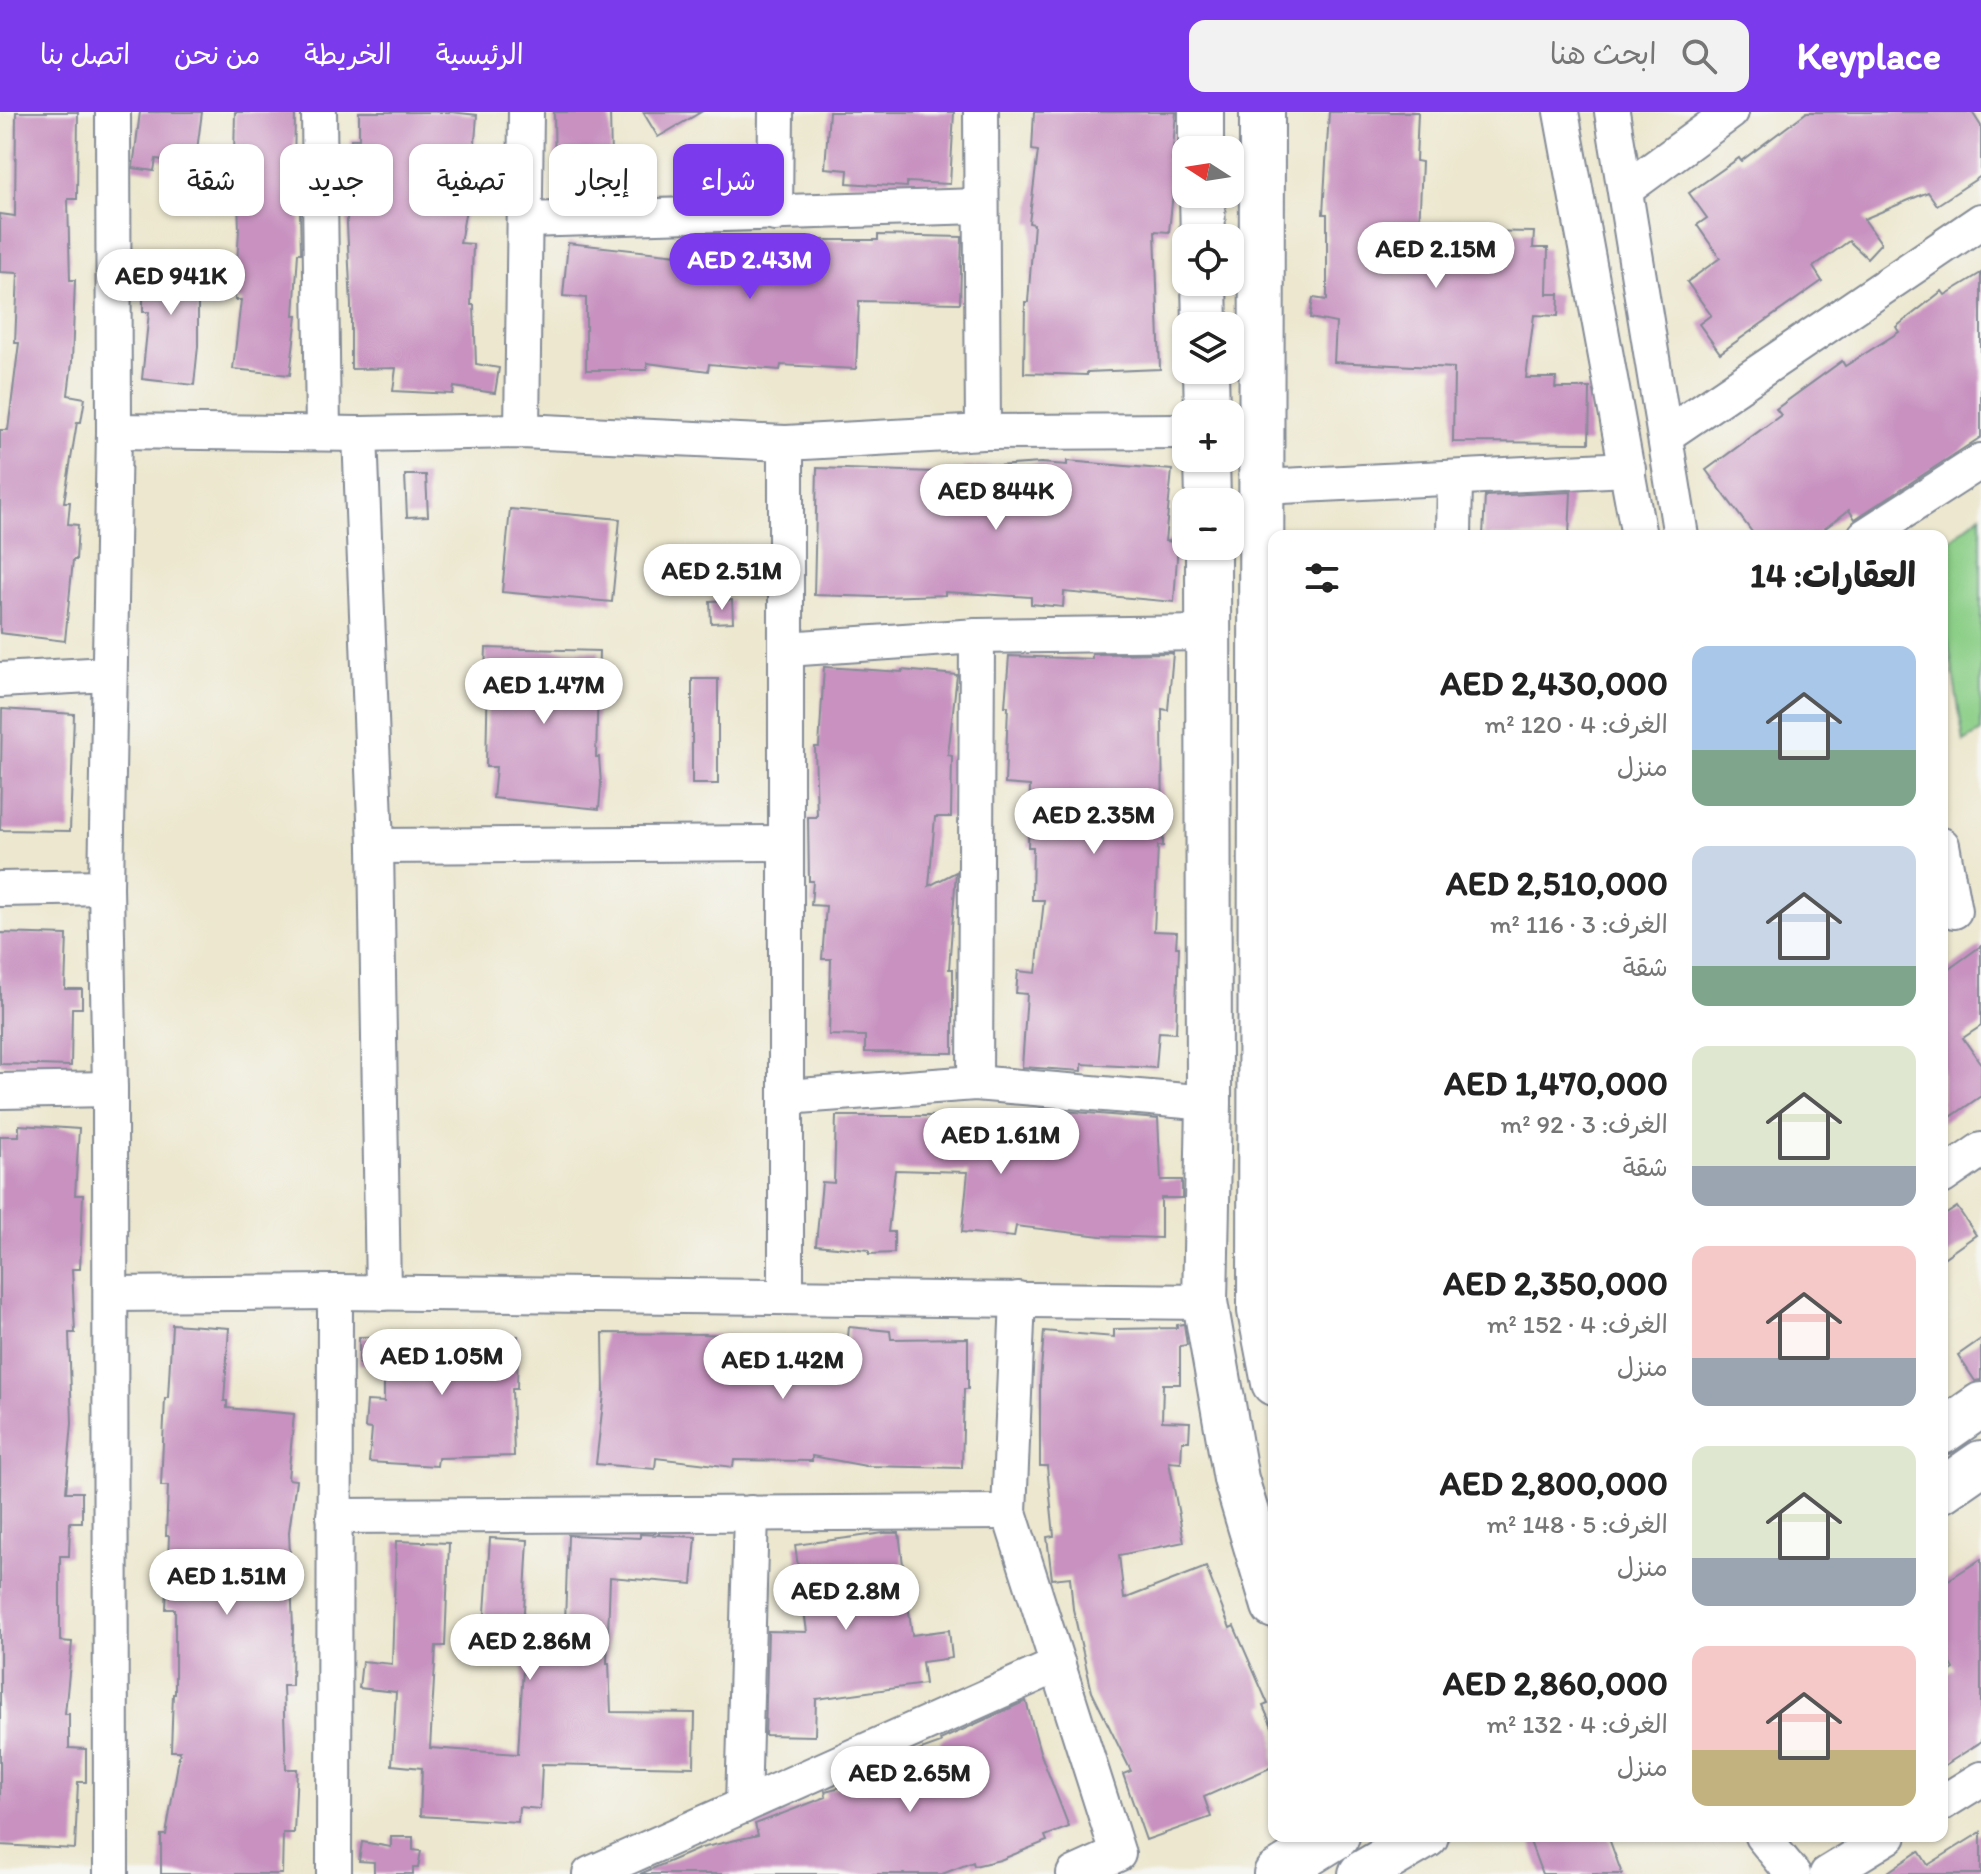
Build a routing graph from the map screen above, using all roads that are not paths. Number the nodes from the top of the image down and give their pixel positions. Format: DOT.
graph roads {
  1 [pos="113,112"];
  2 [pos="319,112"];
  3 [pos="526,112"];
  4 [pos="776,112"];
  5 [pos="981,112"];
  6 [pos="1201,112"];
  7 [pos="1262,112"];
  8 [pos="1561,112"];
  9 [pos="1612,112"];
  10 [pos="1731,112"];
  11 [pos="1201,136"];
  12 [pos="776,144"];
  13 [pos="1626,189"];
  14 [pos="980,206"];
  15 [pos="784,214"];
  16 [pos="692,216"];
  17 [pos="526,220"];
  18 [pos="1981,221"];
  19 [pos="114,431"];
  20 [pos="522,431"];
  21 [pos="1172,431"];
  22 [pos="983,432"];
  23 [pos="323,433"];
  24 [pos="360,434"];
  25 [pos="1666,435"];
  26 [pos="786,443"];
  27 [pos="1981,461"];
  28 [pos="1628,469"];
  29 [pos="1455,479"];
  30 [pos="1262,487"];
  31 [pos="1454,530"];
  32 [pos="1638,530"];
  33 [pos="1680,530"];
  34 [pos="1881,530"];
  35 [pos="1208,560"];
  36 [pos="1208,633"];
  37 [pos="977,636"];
  38 [pos="786,649"];
  39 [pos="108,674"];
  40 [pos="0,680"];
  41 [pos="786,843"];
  42 [pos="376,846"];
  43 [pos="1948,867"];
  44 [pos="106,887"];
  45 [pos="0,889"];
  46 [pos="1959,907"];
  47 [pos="975,1083"];
  48 [pos="110,1089"];
  49 [pos="0,1091"];
  50 [pos="786,1097"];
  51 [pos="1209,1103"];
  52 [pos="1981,1150"];
  53 [pos="1948,1173"];
  54 [pos="335,1292"];
  55 [pos="383,1293"];
  56 [pos="111,1294"];
  57 [pos="786,1297"];
  58 [pos="1018,1299"];
  59 [pos="1205,1302"];
  60 [pos="1268,1352"];
  61 [pos="1981,1405"];
  62 [pos="1948,1428"];
  63 [pos="1981,1463"];
  64 [pos="1948,1486"];
  65 [pos="1009,1512"];
  66 [pos="751,1513"];
  67 [pos="334,1516"];
  68 [pos="1268,1586"];
  69 [pos="1058,1665"];
  70 [pos="1981,1779"];
  71 [pos="1948,1799"];
  72 [pos="743,1806"];
  73 [pos="1327,1842"];
  74 [pos="1416,1842"];
  75 [pos="1767,1842"];
  76 [pos="1879,1842"];
  77 [pos="111,1874"];
  78 [pos="334,1874"];
  79 [pos="590,1874"];
  80 [pos="1074,1874"];
  81 [pos="1276,1874"];
  82 [pos="1361,1874"];
  83 [pos="1793,1874"];
  84 [pos="1827,1874"];
  1 -- 19 [label="street"];
  2 -- 23 [label="street"];
  3 -- 17 [label="street"];
  4 -- 12 [label="street"];
  5 -- 14 [label="street"];
  6 -- 11 [label="main road"];
  7 -- 30 [label="main road"];
  8 -- 28 [label="street"];
  9 -- 13 [label="street"];
  10 -- 13 [label="street"];
  13 -- 25 [label="street"];
  14 -- 15 [label="street"];
  14 -- 22 [label="street"];
  16 -- 17 [label="street"];
  17 -- 20 [label="street"];
  18 -- 25 [label="street"];
  19 -- 23 [label="street"];
  19 -- 39 [label="street"];
  20 -- 24 [label="street"];
  20 -- 26 [label="street"];
  21 -- 22 [label="street"];
  22 -- 26 [label="street"];
  23 -- 24 [label="street"];
  24 -- 42 [label="street"];
  25 -- 33 [label="street"];
  26 -- 38 [label="street"];
  27 -- 34 [label="street"];
  28 -- 29 [label="street"];
  28 -- 32 [label="street"];
  29 -- 30 [label="street"];
  29 -- 31 [label="street"];
  30 -- 60 [label="main road"];
  35 -- 36 [label="main road"];
  36 -- 37 [label="street"];
  36 -- 51 [label="main road"];
  37 -- 38 [label="street"];
  37 -- 47 [label="street"];
  38 -- 41 [label="street"];
  39 -- 40 [label="street"];
  39 -- 44 [label="street"];
  41 -- 42 [label="street"];
  41 -- 50 [label="street"];
  42 -- 55 [label="street"];
  43 -- 46 [label="street"];
  44 -- 45 [label="street"];
  44 -- 48 [label="street"];
  47 -- 50 [label="street"];
  47 -- 51 [label="street"];
  48 -- 49 [label="street"];
  48 -- 56 [label="street"];
  50 -- 57 [label="street"];
  51 -- 59 [label="main road"];
  52 -- 53 [label="street"];
  54 -- 55 [label="street"];
  54 -- 56 [label="street"];
  54 -- 67 [label="street"];
  55 -- 57 [label="street"];
  56 -- 77 [label="street"];
  57 -- 58 [label="street"];
  58 -- 59 [label="street"];
  58 -- 65 [label="street"];
  59 -- 68 [label="main road"];
  61 -- 62 [label="main road"];
  63 -- 64 [label="main road"];
  65 -- 66 [label="street"];
  65 -- 69 [label="street"];
  66 -- 67 [label="street"];
  66 -- 72 [label="street"];
  67 -- 78 [label="street"];
  69 -- 72 [label="street"];
  69 -- 80 [label="street"];
  70 -- 71 [label="street"];
  72 -- 79 [label="street"];
  73 -- 81 [label="main road"];
  74 -- 82 [label="main road"];
  75 -- 83 [label="street"];
  76 -- 84 [label="street"];
}
